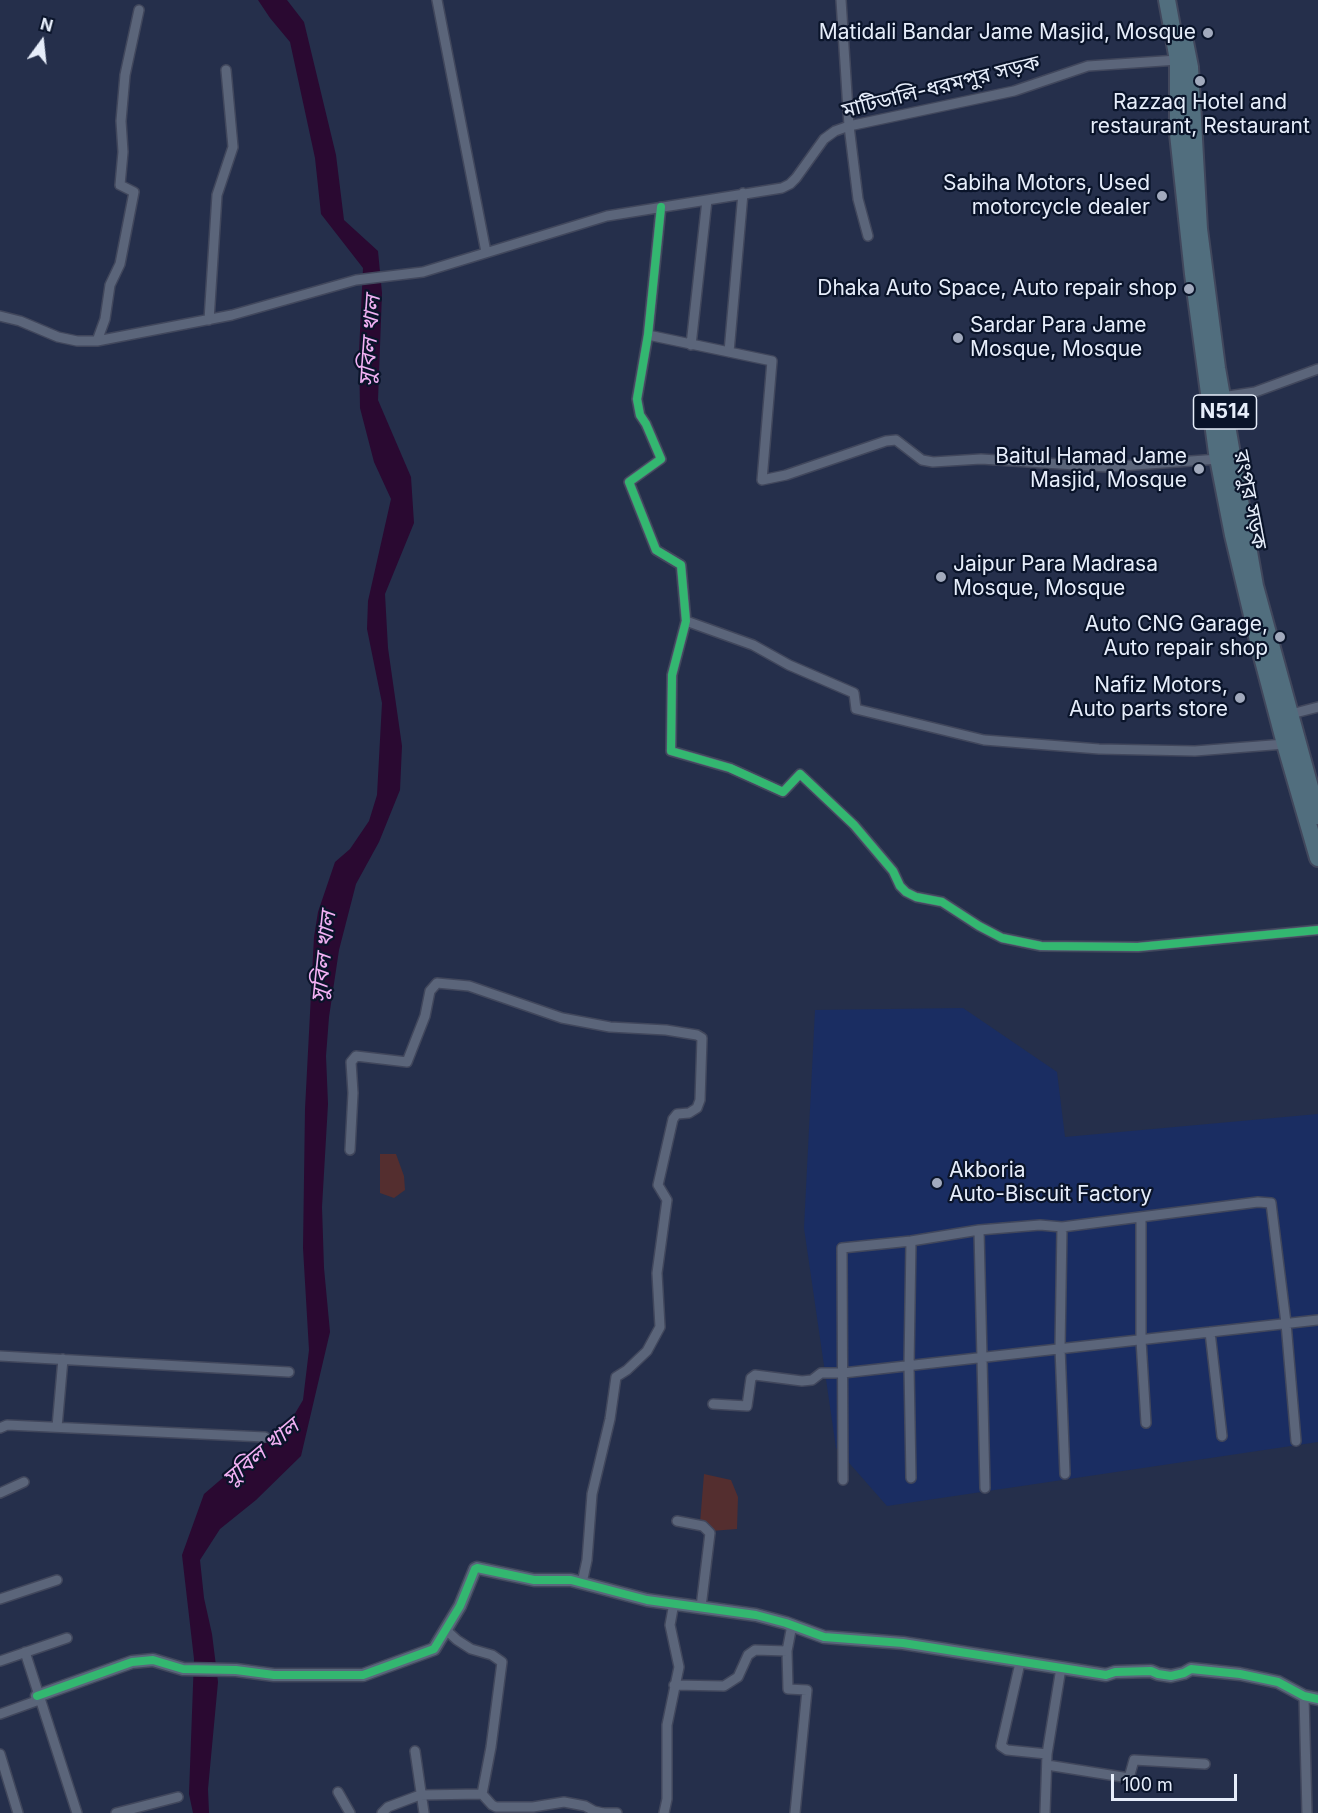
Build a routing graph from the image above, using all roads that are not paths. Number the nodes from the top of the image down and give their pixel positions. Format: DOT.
graph roads {
  1 [pos="437,0"];
  2 [pos="841,0"];
  3 [pos="1167,0"];
  4 [pos="1177,0"];
  5 [pos="139,10"];
  6 [pos="1178,60"];
  7 [pos="226,70"];
  8 [pos="849,126"];
  9 [pos="743,193"];
  10 [pos="707,200"];
  11 [pos="661,207"];
  12 [pos="868,236"];
  13 [pos="486,252"];
  14 [pos="0,316"];
  15 [pos="209,320"];
  16 [pos="648,335"];
  17 [pos="98,340"];
  18 [pos="691,345"];
  19 [pos="729,352"];
  20 [pos="1318,369"];
  21 [pos="1222,397"];
  22 [pos="1219,459"];
  23 [pos="686,621"];
  24 [pos="1318,707"];
  25 [pos="1291,714"];
  26 [pos="1285,744"];
  27 [pos="1318,816"];
  28 [pos="1318,858"];
  29 [pos="1318,930"];
  30 [pos="350,1150"];
  31 [pos="1141,1216"];
  32 [pos="1062,1227"];
  33 [pos="979,1230"];
  34 [pos="911,1241"];
  35 [pos="1318,1320"];
  36 [pos="1286,1323"];
  37 [pos="1210,1332"];
  38 [pos="1141,1340"];
  39 [pos="1060,1348"];
  40 [pos="0,1356"];
  41 [pos="982,1358"];
  42 [pos="63,1359"];
  43 [pos="909,1366"];
  44 [pos="289,1371"];
  45 [pos="843,1373"];
  46 [pos="713,1404"];
  47 [pos="1146,1423"];
  48 [pos="57,1427"];
  49 [pos="0,1428"];
  50 [pos="1222,1436"];
  51 [pos="265,1437"];
  52 [pos="1296,1441"];
  53 [pos="1065,1474"];
  54 [pos="911,1478"];
  55 [pos="843,1480"];
  56 [pos="24,1482"];
  57 [pos="985,1488"];
  58 [pos="0,1493"];
  59 [pos="676,1521"];
  60 [pos="57,1580"];
  61 [pos="582,1582"];
  62 [pos="0,1599"];
  63 [pos="674,1603"];
  64 [pos="701,1607"];
  65 [pos="792,1625"];
  66 [pos="445,1629"];
  67 [pos="68,1638"];
  68 [pos="787,1651"];
  69 [pos="25,1652"];
  70 [pos="0,1661"];
  71 [pos="1020,1663"];
  72 [pos="1061,1668"];
  73 [pos="675,1685"];
  74 [pos="1304,1696"];
  75 [pos="38,1698"];
  76 [pos="1318,1699"];
  77 [pos="0,1714"];
  78 [pos="415,1750"];
  79 [pos="0,1754"];
  80 [pos="1047,1754"];
  81 [pos="1205,1764"];
  82 [pos="1047,1765"];
  83 [pos="338,1792"];
  84 [pos="482,1794"];
  85 [pos="420,1795"];
  86 [pos="178,1797"];
  87 [pos="18,1813"];
  88 [pos="77,1813"];
  89 [pos="116,1813"];
  90 [pos="350,1813"];
  91 [pos="382,1813"];
  92 [pos="424,1813"];
  93 [pos="604,1813"];
  94 [pos="617,1813"];
  95 [pos="664,1813"];
  96 [pos="795,1813"];
  97 [pos="1045,1813"];
  98 [pos="1307,1813"];
  1 -- 13 [label="street"];
  2 -- 8 [label="street"];
  3 -- 6 [label="highway, রংপুর সড়ক / N514"];
  4 -- 21 [label="highway, রংপুর সড়ক / N514"];
  5 -- 17 [label="street"];
  6 -- 8 [label="street, মাটিডালি-ধরমপুর সড়ক"];
  6 -- 22 [label="highway, রংপুর সড়ক / N514"];
  7 -- 15 [label="street"];
  8 -- 9 [label="street, মাটিডালি-ধরমপুর সড়ক"];
  8 -- 12 [label="street"];
  9 -- 10 [label="street, মাটিডালি-ধরমপুর সড়ক"];
  9 -- 19 [label="street"];
  10 -- 11 [label="street, মাটিডালি-ধরমপুর সড়ক"];
  10 -- 18 [label="street"];
  11 -- 13 [label="street, মাটিডালি-ধরমপুর সড়ক"];
  11 -- 16 [label="street"];
  13 -- 15 [label="street, মাটিডালি-ধরমপুর সড়ক"];
  14 -- 17 [label="street"];
  15 -- 17 [label="street"];
  16 -- 18 [label="street"];
  16 -- 23 [label="street"];
  18 -- 19 [label="street"];
  19 -- 22 [label="street"];
  20 -- 21 [label="street"];
  21 -- 25 [label="highway, রংপুর সড়ক / N514"];
  22 -- 26 [label="highway, রংপুর সড়ক / N514"];
  23 -- 26 [label="street"];
  23 -- 29 [label="street"];
  24 -- 25 [label="street"];
  25 -- 27 [label="highway, রংপুর সড়ক / N514"];
  26 -- 28 [label="highway, রংপুর সড়ক / N514"];
  30 -- 61 [label="street"];
  31 -- 32 [label="street"];
  31 -- 36 [label="street"];
  31 -- 38 [label="street"];
  32 -- 33 [label="street"];
  32 -- 39 [label="street"];
  33 -- 34 [label="street"];
  33 -- 41 [label="street"];
  34 -- 43 [label="street"];
  34 -- 45 [label="street"];
  35 -- 36 [label="street"];
  36 -- 37 [label="street"];
  36 -- 52 [label="street"];
  37 -- 38 [label="street"];
  37 -- 50 [label="street"];
  38 -- 39 [label="street"];
  38 -- 47 [label="street"];
  39 -- 41 [label="street"];
  39 -- 53 [label="street"];
  40 -- 42 [label="street"];
  41 -- 43 [label="street"];
  41 -- 57 [label="street"];
  42 -- 44 [label="street"];
  42 -- 48 [label="street"];
  43 -- 45 [label="street"];
  43 -- 54 [label="street"];
  45 -- 46 [label="street"];
  45 -- 55 [label="street"];
  48 -- 49 [label="street"];
  48 -- 51 [label="street"];
  56 -- 58 [label="street"];
  59 -- 64 [label="street"];
  60 -- 62 [label="street"];
  61 -- 63 [label="street"];
  61 -- 66 [label="street"];
  63 -- 64 [label="street"];
  63 -- 73 [label="street"];
  64 -- 65 [label="street"];
  65 -- 68 [label="street"];
  65 -- 71 [label="street"];
  66 -- 75 [label="street"];
  66 -- 84 [label="street"];
  67 -- 69 [label="street"];
  68 -- 73 [label="street"];
  68 -- 96 [label="street"];
  69 -- 70 [label="street"];
  69 -- 75 [label="street"];
  71 -- 72 [label="street"];
  71 -- 80 [label="street"];
  72 -- 74 [label="street"];
  72 -- 80 [label="street"];
  73 -- 95 [label="street"];
  74 -- 76 [label="street"];
  74 -- 98 [label="street"];
  75 -- 77 [label="street"];
  75 -- 88 [label="street"];
  78 -- 85 [label="street"];
  79 -- 87 [label="street"];
  80 -- 82 [label="street"];
  81 -- 82 [label="street"];
  82 -- 97 [label="street"];
  83 -- 90 [label="street"];
  84 -- 85 [label="street"];
  84 -- 93 [label="street"];
  85 -- 91 [label="street"];
  85 -- 92 [label="street"];
  86 -- 89 [label="street"];
  93 -- 94 [label="street"];
}
